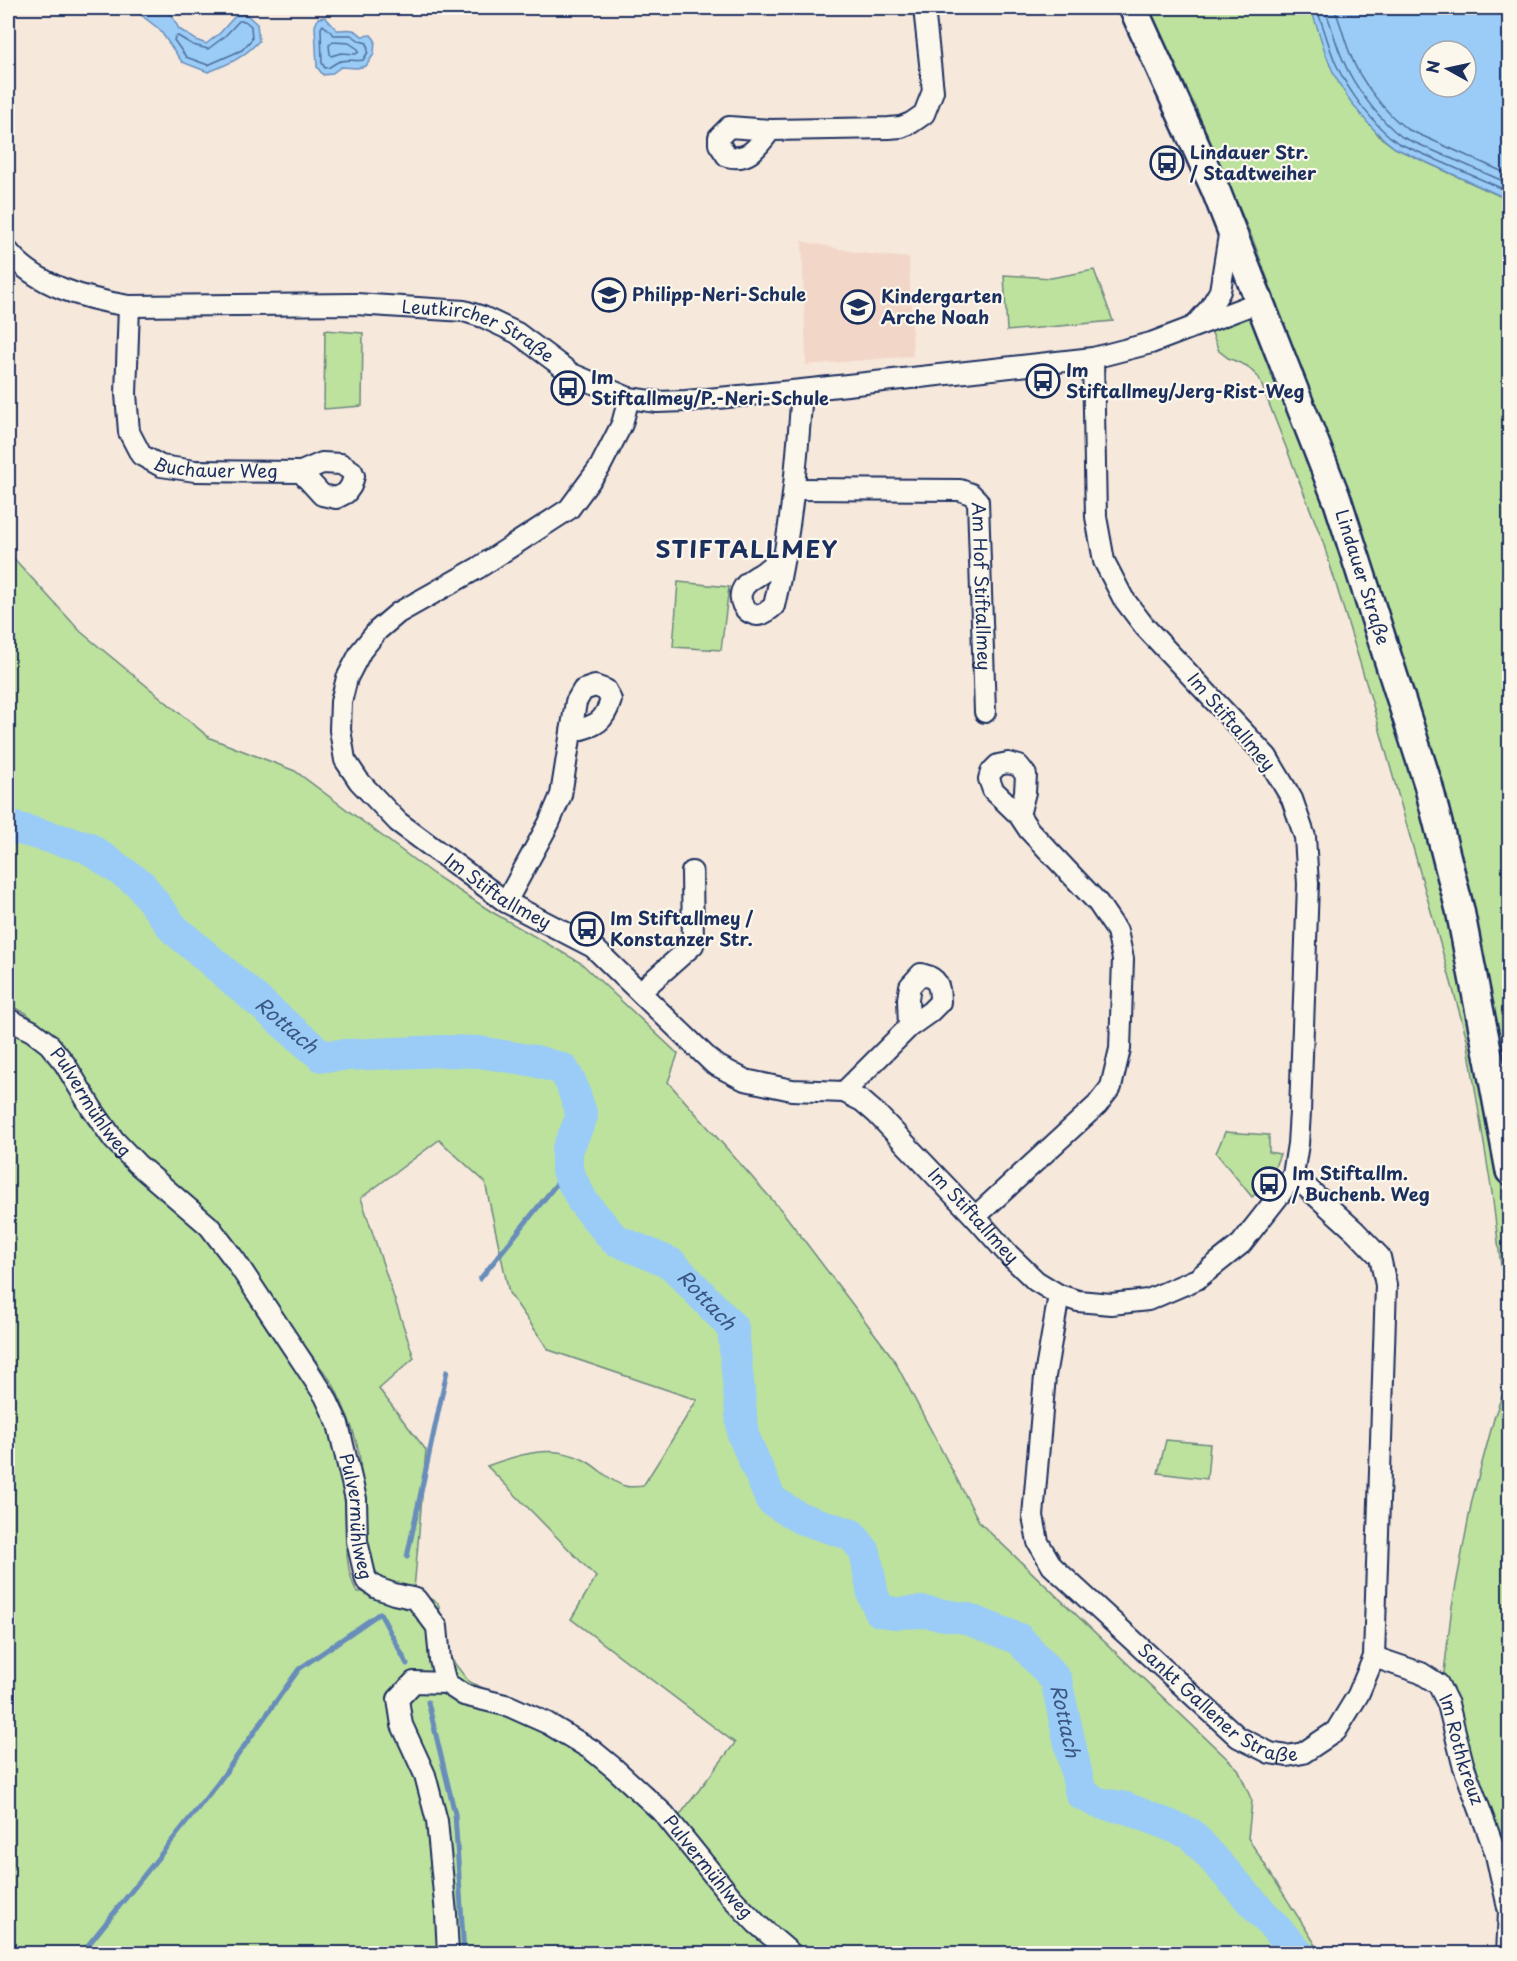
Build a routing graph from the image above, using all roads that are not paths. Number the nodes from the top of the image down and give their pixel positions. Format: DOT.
graph roads {
  1 [pos="924,8"];
  2 [pos="1133,8"];
  3 [pos="771,130"];
  4 [pos="1230,228"];
  5 [pos="8,251"];
  6 [pos="1259,302"];
  7 [pos="129,306"];
  8 [pos="1196,325"];
  9 [pos="1093,358"];
  10 [pos="802,390"];
  11 [pos="629,399"];
  12 [pos="301,472"];
  13 [pos="795,489"];
  14 [pos="785,555"];
  15 [pos="985,712"];
  16 [pos="571,732"];
  17 [pos="1019,815"];
  18 [pos="692,872"];
  19 [pos="506,902"];
  20 [pos="640,992"];
  21 [pos="8,1019"];
  22 [pos="909,1028"];
  23 [pos="844,1092"];
  24 [pos="1509,1171"];
  25 [pos="1293,1175"];
  26 [pos="975,1217"];
  27 [pos="1059,1295"];
  28 [pos="1374,1658"];
  29 [pos="446,1683"];
  30 [pos="448,1953"];
  31 [pos="792,1953"];
  32 [pos="1507,1953"];
  1 -- 3 [label="street"];
  2 -- 4 [label="main road, Lindauer Straße"];
  4 -- 6 [label="main road, Lindauer Straße"];
  4 -- 8 [label="street"];
  5 -- 7 [label="street, Leutkircher Straße"];
  6 -- 8 [label="street, Leutkircher Straße"];
  6 -- 24 [label="main road, Lindauer Straße"];
  7 -- 11 [label="street, Leutkircher Straße"];
  7 -- 12 [label="street, Buchauer Weg"];
  8 -- 9 [label="street, Leutkircher Straße"];
  9 -- 10 [label="street, Leutkircher Straße"];
  9 -- 25 [label="street, Im Stiftallmey"];
  10 -- 11 [label="street, Leutkircher Straße"];
  10 -- 13 [label="street"];
  11 -- 19 [label="street, Im Stiftallmey"];
  13 -- 14 [label="street"];
  13 -- 15 [label="street, Am Hof Stiftallmey"];
  16 -- 19 [label="street"];
  17 -- 26 [label="street"];
  18 -- 20 [label="street"];
  19 -- 20 [label="street, Im Stiftallmey"];
  20 -- 23 [label="street, Im Stiftallmey"];
  21 -- 29 [label="street, Pulvermühlweg"];
  22 -- 23 [label="street"];
  23 -- 26 [label="street, Im Stiftallmey"];
  25 -- 27 [label="street, Im Stiftallmey"];
  25 -- 28 [label="street, Sankt Gallener Straße"];
  26 -- 27 [label="street, Im Stiftallmey"];
  27 -- 28 [label="street, Sankt Gallener Straße"];
  28 -- 32 [label="street, Im Rothkreuz"];
  29 -- 30 [label="street"];
  29 -- 31 [label="street, Pulvermühlweg"];
}
